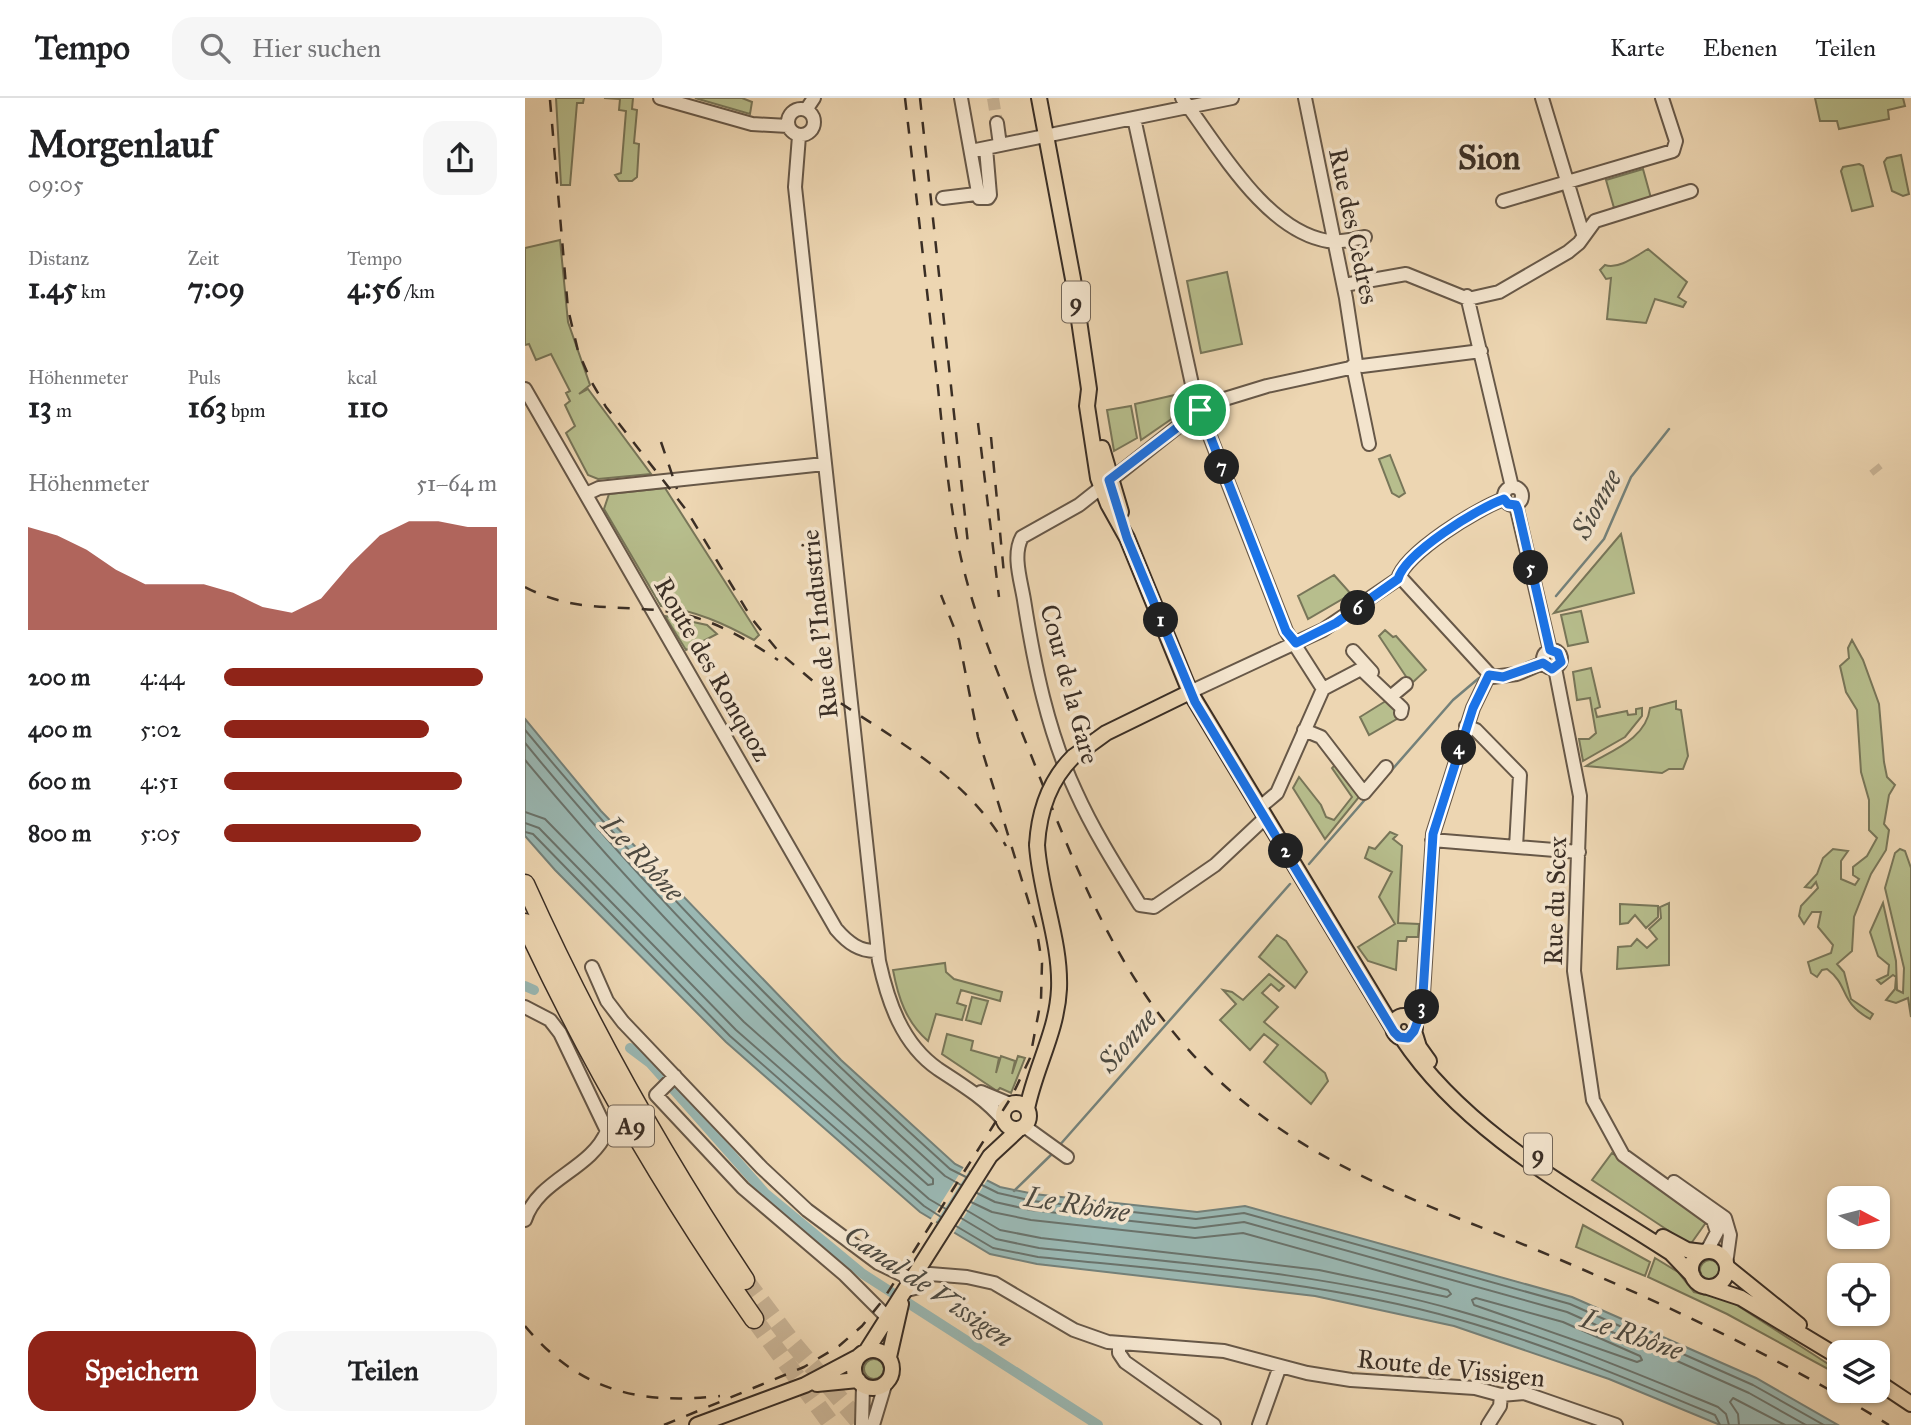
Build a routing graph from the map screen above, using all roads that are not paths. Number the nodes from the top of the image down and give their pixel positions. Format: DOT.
graph roads {
  1 [pos="660,98"];
  2 [pos="814,98"];
  3 [pos="961,98"];
  4 [pos="1038,98"];
  5 [pos="1232,98"];
  6 [pos="1305,98"];
  7 [pos="1542,98"];
  8 [pos="1662,98"];
  9 [pos="1185,102"];
  10 [pos="806,110"];
  11 [pos="1134,118"];
  12 [pos="997,123"];
  13 [pos="788,126"];
  14 [pos="799,136"];
  15 [pos="1044,136"];
  16 [pos="1000,145"];
  17 [pos="986,148"];
  18 [pos="971,151"];
  19 [pos="1567,183"];
  20 [pos="1691,191"];
  21 [pos="943,198"];
  22 [pos="982,199"];
  23 [pos="1503,201"];
  24 [pos="1583,234"];
  25 [pos="1365,237"];
  26 [pos="1335,242"];
  27 [pos="1344,285"];
  28 [pos="1468,298"];
  29 [pos="1481,351"];
  30 [pos="1354,365"];
  31 [pos="525,389"];
  32 [pos="1200,410"];
  33 [pos="1369,444"];
  34 [pos="824,464"];
  35 [pos="1105,483"];
  36 [pos="586,494"];
  37 [pos="1510,502"];
  38 [pos="1398,579"];
  39 [pos="1296,643"];
  40 [pos="1353,651"];
  41 [pos="1362,666"];
  42 [pos="1549,666"];
  43 [pos="1489,675"];
  44 [pos="1406,684"];
  45 [pos="1323,689"];
  46 [pos="1190,692"];
  47 [pos="1394,694"];
  48 [pos="1466,726"];
  49 [pos="1304,730"];
  50 [pos="1386,767"];
  51 [pos="1262,813"];
  52 [pos="1432,840"];
  53 [pos="1515,847"];
  54 [pos="1579,852"];
  55 [pos="525,884"];
  56 [pos="525,923"];
  57 [pos="878,951"];
  58 [pos="592,967"];
  59 [pos="525,1007"];
  60 [pos="1406,1026"];
  61 [pos="955,1080"];
  62 [pos="669,1082"];
  63 [pos="1017,1105"];
  64 [pos="1004,1121"];
  65 [pos="1022,1128"];
  66 [pos="1609,1133"];
  67 [pos="1060,1152"];
  68 [pos="990,1158"];
  69 [pos="525,1220"];
  70 [pos="1705,1252"];
  71 [pos="930,1253"];
  72 [pos="1727,1265"];
  73 [pos="944,1274"];
  74 [pos="1693,1276"];
  75 [pos="745,1280"];
  76 [pos="1708,1287"];
  77 [pos="902,1298"];
  78 [pos="754,1319"];
  79 [pos="1119,1344"];
  80 [pos="1827,1346"];
  81 [pos="889,1349"];
  82 [pos="1827,1349"];
  83 [pos="862,1354"];
  84 [pos="1280,1366"];
  85 [pos="860,1383"];
  86 [pos="805,1385"];
  87 [pos="885,1385"];
  88 [pos="1890,1390"];
  89 [pos="1501,1395"];
  90 [pos="1911,1404"];
  91 [pos="697,1425"];
  92 [pos="862,1425"];
  93 [pos="873,1425"];
  94 [pos="1214,1425"];
  95 [pos="1259,1425"];
  96 [pos="1488,1425"];
  97 [pos="1615,1425"];
  1 -- 13 [label="street"];
  2 -- 10 [label="street"];
  3 -- 18 [label="street"];
  4 -- 15 [label="main road, 9"];
  5 -- 9 [label="street"];
  6 -- 26 [label="street, Rue des Cèdres"];
  7 -- 19 [label="street"];
  8 -- 19 [label="street"];
  9 -- 11 [label="street"];
  9 -- 26 [label="street"];
  10 -- 13 [label="street"];
  10 -- 14 [label="street"];
  11 -- 15 [label="street"];
  11 -- 32 [label="street"];
  12 -- 16 [label="street"];
  13 -- 14 [label="street"];
  14 -- 34 [label="street, Rue de l'Industrie"];
  15 -- 16 [label="street"];
  15 -- 35 [label="main road, 9"];
  16 -- 17 [label="street"];
  17 -- 18 [label="street"];
  17 -- 22 [label="street"];
  18 -- 22 [label="street"];
  19 -- 23 [label="street"];
  19 -- 24 [label="street"];
  20 -- 24 [label="street"];
  21 -- 22 [label="street"];
  24 -- 28 [label="street"];
  25 -- 26 [label="street"];
  26 -- 27 [label="street, Rue des Cèdres"];
  27 -- 28 [label="street"];
  27 -- 30 [label="street, Rue des Cèdres"];
  28 -- 29 [label="street"];
  29 -- 30 [label="street"];
  29 -- 37 [label="street"];
  30 -- 32 [label="street"];
  30 -- 33 [label="street, Rue des Cèdres"];
  31 -- 36 [label="street, Route des Ronquoz"];
  32 -- 35 [label="street"];
  32 -- 39 [label="street"];
  34 -- 36 [label="street"];
  34 -- 57 [label="street, Rue de l'Industrie"];
  35 -- 46 [label="main road, 9"];
  35 -- 51 [label="street, Cour de la Gare"];
  36 -- 57 [label="street, Route des Ronquoz"];
  37 -- 38 [label="street"];
  37 -- 42 [label="street"];
  38 -- 39 [label="street"];
  38 -- 43 [label="street"];
  39 -- 45 [label="street"];
  39 -- 46 [label="street"];
  40 -- 41 [label="street"];
  41 -- 45 [label="street"];
  41 -- 47 [label="street"];
  41 -- 47 [label="street"];
  42 -- 43 [label="street"];
  42 -- 54 [label="street, Rue du Scex"];
  43 -- 48 [label="street"];
  44 -- 47 [label="street"];
  45 -- 49 [label="street"];
  46 -- 51 [label="main road, 9"];
  46 -- 63 [label="main road, bridge"];
  48 -- 52 [label="street"];
  48 -- 53 [label="street"];
  49 -- 50 [label="street"];
  49 -- 51 [label="street"];
  51 -- 60 [label="main road, 9"];
  52 -- 53 [label="street"];
  52 -- 60 [label="street"];
  53 -- 54 [label="street"];
  54 -- 66 [label="street, Rue du Scex"];
  55 -- 75 [label="highway, A9"];
  56 -- 78 [label="highway, A9"];
  57 -- 61 [label="street, Rue de l'Industrie"];
  58 -- 62 [label="street"];
  59 -- 69 [label="street"];
  60 -- 70 [label="main road, 9"];
  60 -- 74 [label="main road, 9"];
  61 -- 63 [label="street, Rue de l'Industrie"];
  61 -- 64 [label="street, Rue de l'Industrie"];
  62 -- 77 [label="street"];
  62 -- 77 [label="street"];
  63 -- 64 [label="main road"];
  63 -- 65 [label="main road"];
  64 -- 65 [label="main road"];
  64 -- 68 [label="main road"];
  65 -- 67 [label="street"];
  65 -- 68 [label="main road"];
  66 -- 70 [label="street, Rue du Scex"];
  66 -- 72 [label="street, Rue du Scex"];
  68 -- 71 [label="main road"];
  70 -- 72 [label="main road"];
  70 -- 74 [label="main road"];
  71 -- 73 [label="street"];
  71 -- 77 [label="main road"];
  72 -- 76 [label="main road"];
  72 -- 80 [label="main road"];
  73 -- 77 [label="street"];
  73 -- 79 [label="street, Route de Vissigen"];
  74 -- 76 [label="main road"];
  76 -- 82 [label="main road"];
  77 -- 81 [label="main road"];
  77 -- 83 [label="main road"];
  79 -- 84 [label="street, Route de Vissigen"];
  79 -- 94 [label="street"];
  81 -- 83 [label="main road"];
  81 -- 87 [label="main road"];
  83 -- 85 [label="main road"];
  83 -- 86 [label="main road"];
  84 -- 89 [label="street, Route de Vissigen"];
  84 -- 95 [label="street"];
  85 -- 86 [label="main road"];
  85 -- 87 [label="main road"];
  85 -- 92 [label="street"];
  86 -- 91 [label="main road"];
  87 -- 93 [label="street"];
  88 -- 90 [label="main road"];
  89 -- 96 [label="street"];
  89 -- 97 [label="street, Route de Vissigen"];
}
